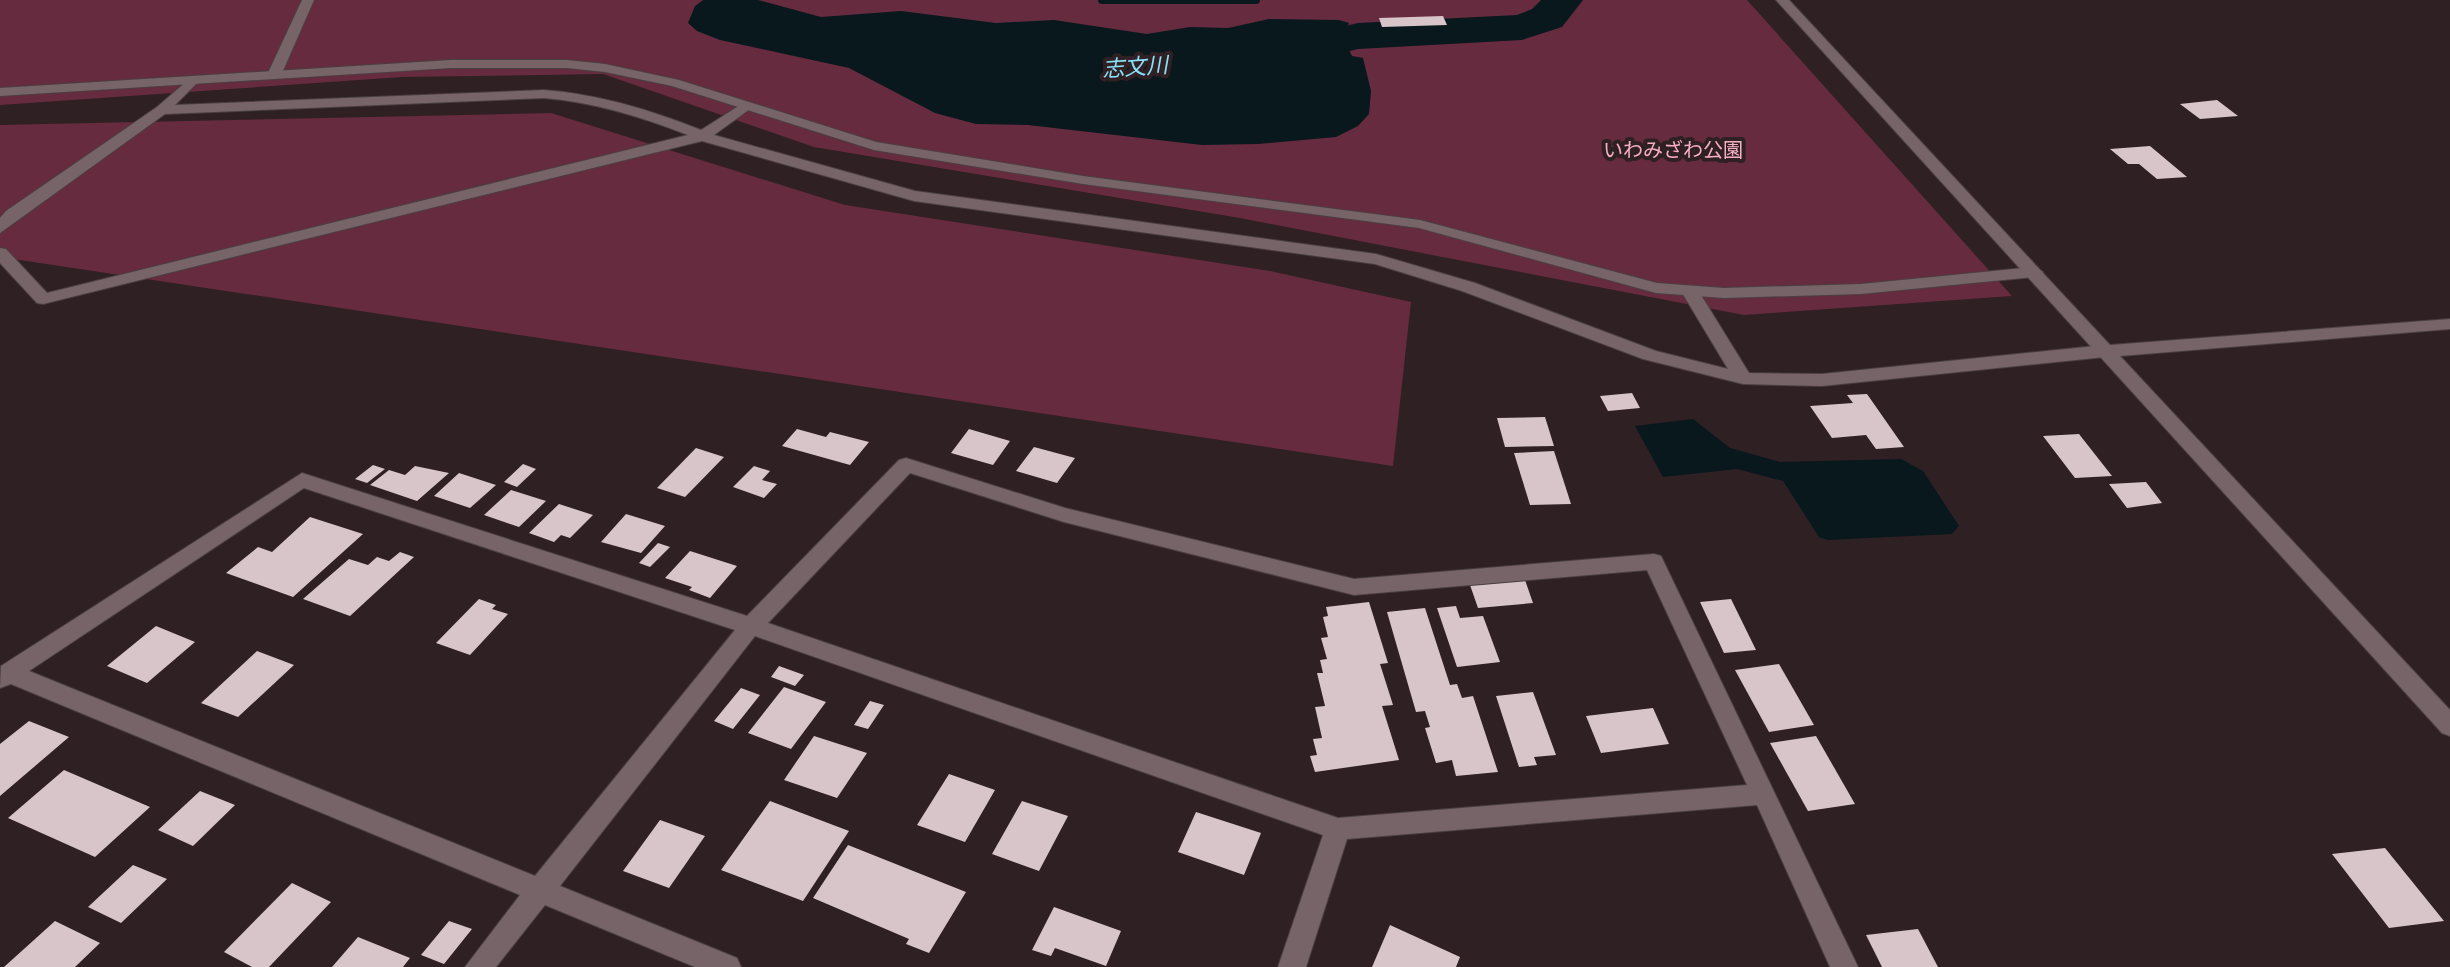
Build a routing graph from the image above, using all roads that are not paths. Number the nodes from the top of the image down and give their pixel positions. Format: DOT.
graph roads {
  1 [pos="308,0"];
  2 [pos="1782,0"];
  3 [pos="275,73"];
  4 [pos="193,80"];
  5 [pos="0,92"];
  6 [pos="745,106"];
  7 [pos="162,110"];
  8 [pos="703,136"];
  9 [pos="0,228"];
  10 [pos="0,253"];
  11 [pos="2035,272"];
  12 [pos="1690,291"];
  13 [pos="2450,324"];
  14 [pos="2105,351"];
  15 [pos="1743,378"];
  16 [pos="751,626"];
  17 [pos="5,676"];
  18 [pos="2450,726"];
  19 [pos="1764,794"];
  20 [pos="1338,829"];
  21 [pos="540,891"];
  22 [pos="479,967"];
  23 [pos="727,967"];
  24 [pos="1292,967"];
  25 [pos="1844,967"];
  1 -- 3 [label="street"];
  2 -- 11 [label="street"];
  3 -- 4 [label="lane"];
  3 -- 6 [label="lane"];
  4 -- 5 [label="lane"];
  4 -- 7 [label="street"];
  6 -- 8 [label="street"];
  6 -- 12 [label="lane"];
  7 -- 8 [label="street"];
  7 -- 9 [label="street"];
  8 -- 10 [label="street"];
  8 -- 15 [label="street"];
  11 -- 12 [label="lane"];
  11 -- 14 [label="street"];
  12 -- 15 [label="street"];
  13 -- 14 [label="street"];
  14 -- 15 [label="street"];
  14 -- 18 [label="street"];
  16 -- 17 [label="street"];
  16 -- 19 [label="street"];
  16 -- 20 [label="street"];
  16 -- 21 [label="street"];
  17 -- 21 [label="street"];
  19 -- 20 [label="street"];
  19 -- 25 [label="street"];
  20 -- 24 [label="street"];
  21 -- 22 [label="street"];
  21 -- 23 [label="street"];
}
